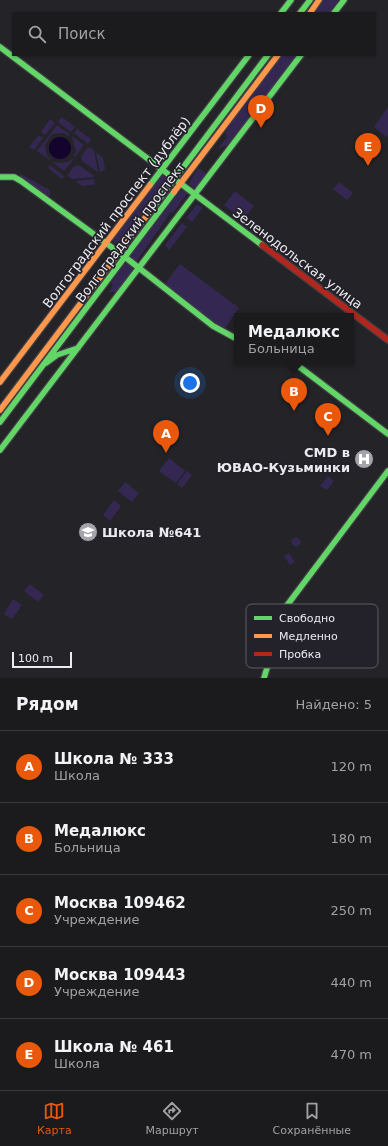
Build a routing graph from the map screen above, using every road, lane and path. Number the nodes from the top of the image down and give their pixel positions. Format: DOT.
graph roads {
  1 [pos="291,0"];
  2 [pos="310,0"];
  3 [pos="319,0"];
  4 [pos="344,0"];
  5 [pos="282,12"];
  6 [pos="301,12"];
  7 [pos="311,12"];
  8 [pos="335,12"];
  9 [pos="0,47"];
  10 [pos="12,56"];
  11 [pos="12,56"];
  12 [pos="248,56"];
  13 [pos="267,56"];
  14 [pos="277,56"];
  15 [pos="300,56"];
  16 [pos="162,168"];
  17 [pos="0,177"];
  18 [pos="175,178"];
  19 [pos="181,182"];
  20 [pos="196,193"];
  21 [pos="106,243"];
  22 [pos="119,253"];
  23 [pos="125,257"];
  24 [pos="139,268"];
  25 [pos="353,313"];
  26 [pos="354,314"];
  27 [pos="234,338"];
  28 [pos="388,340"];
  29 [pos="80,346"];
  30 [pos="297,365"];
  31 [pos="43,366"];
  32 [pos="0,382"];
  33 [pos="0,410"];
  34 [pos="0,422"];
  35 [pos="388,434"];
  36 [pos="0,450"];
  37 [pos="388,470"];
  38 [pos="288,604"];
  39 [pos="267,668"];
  40 [pos="264,678"];
  1 -- 5 [label="street"];
  2 -- 6 [label="street"];
  3 -- 7 [label="street"];
  4 -- 8 [label="street"];
  9 -- 11 [label="street"];
  10 -- 16 [label="street"];
  12 -- 16 [label="street, Волгоградский проспект (дублёр)"];
  13 -- 18 [label="street, Волгоградский проспект"];
  14 -- 19 [label="street, Волгоградский проспект"];
  15 -- 20 [label="street"];
  16 -- 18 [label="street, Зеленодольская улица"];
  16 -- 21 [label="street, Волгоградский проспект (дублёр)"];
  17 -- 21 [label="street"];
  18 -- 19 [label="street, Зеленодольская улица"];
  18 -- 22 [label="street, Волгоградский проспект"];
  19 -- 20 [label="street, Зеленодольская улица"];
  19 -- 23 [label="street, Волгоградский проспект"];
  20 -- 24 [label="street"];
  20 -- 25 [label="street, Зеленодольская улица"];
  21 -- 22 [label="street"];
  21 -- 32 [label="street, Волгоградский проспект (дублёр)"];
  22 -- 23 [label="street"];
  22 -- 33 [label="street, Волгоградский проспект"];
  23 -- 24 [label="street"];
  23 -- 31 [label="street, Волгоградский проспект"];
  24 -- 27 [label="street"];
  24 -- 29 [label="street"];
  26 -- 28 [label="street, Зеленодольская улица"];
  29 -- 31 [label="street"];
  29 -- 36 [label="street"];
  30 -- 35 [label="street"];
  31 -- 34 [label="street, Волгоградский проспект"];
  37 -- 38 [label="street"];
  39 -- 40 [label="street"];
}
